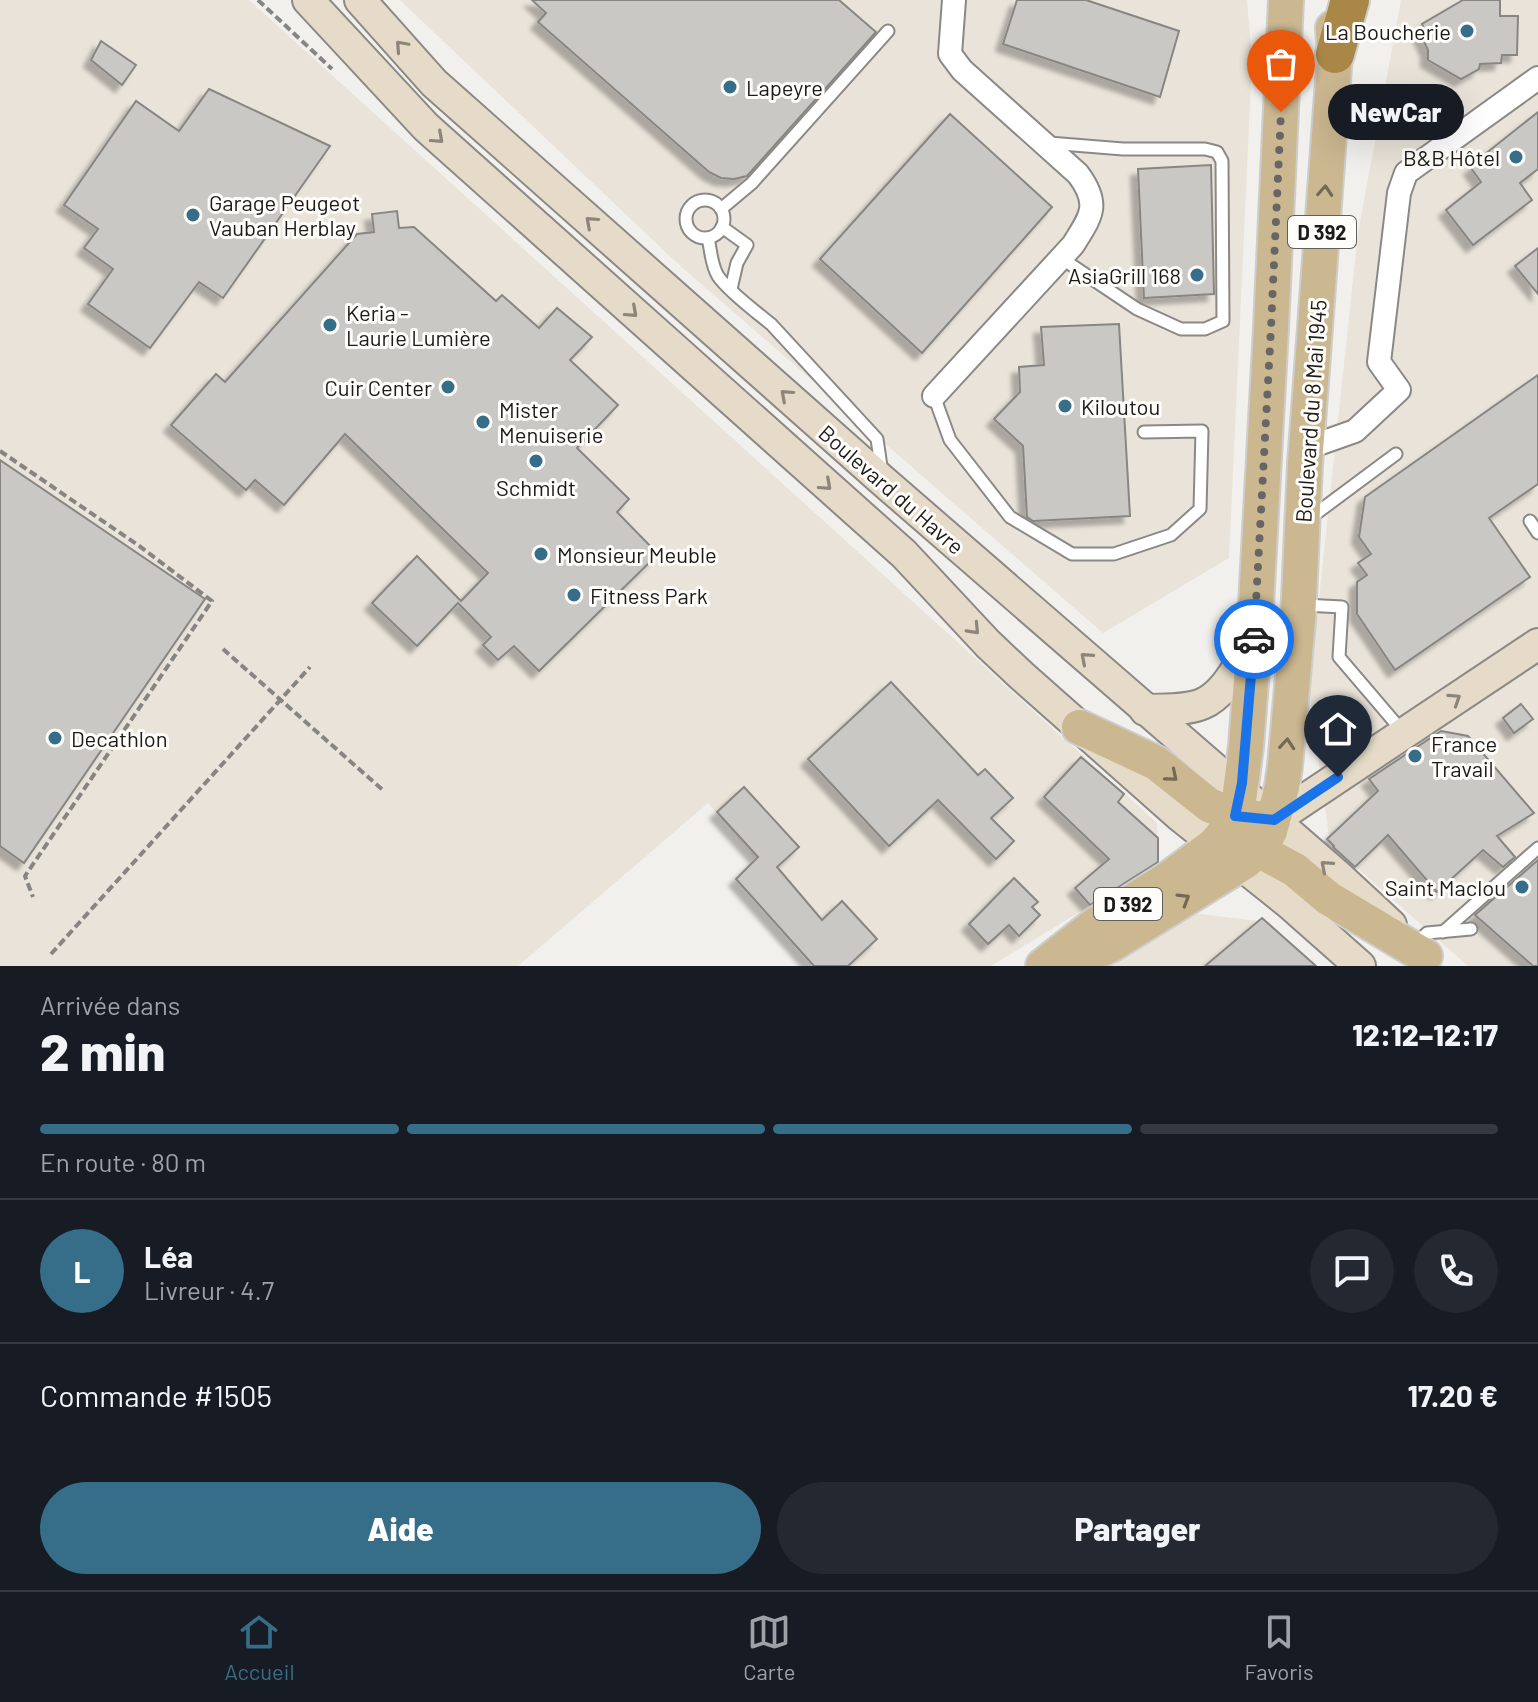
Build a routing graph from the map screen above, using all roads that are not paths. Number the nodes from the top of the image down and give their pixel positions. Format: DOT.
graph roads {
  1 [pos="308,0"];
  2 [pos="360,0"];
  3 [pos="954,0"];
  4 [pos="1285,10"];
  5 [pos="1338,19"];
  6 [pos="888,31"];
  7 [pos="1538,78"];
  8 [pos="1043,142"];
  9 [pos="721,209"];
  10 [pos="722,227"];
  11 [pos="708,238"];
  12 [pos="1061,258"];
  13 [pos="731,289"];
  14 [pos="934,396"];
  15 [pos="1144,432"];
  16 [pos="1307,448"];
  17 [pos="1396,454"];
  18 [pos="883,481"];
  19 [pos="1530,521"];
  20 [pos="1303,523"];
  21 [pos="1538,533"];
  22 [pos="1299,605"];
  23 [pos="1254,642"];
  24 [pos="1538,644"];
  25 [pos="1145,710"];
  26 [pos="1079,727"];
  27 [pos="1403,733"];
  28 [pos="1238,804"];
  29 [pos="1247,845"];
  30 [pos="1538,848"];
  31 [pos="1471,929"];
  32 [pos="1429,950"];
  33 [pos="1043,966"];
  34 [pos="1068,966"];
  35 [pos="1360,966"];
  1 -- 26 [label="main road, Boulevard du Havre, one-way"];
  18 -- 2 [label="main road, Boulevard du Havre, one-way"];
  3 -- 8 [label="street"];
  4 -- 5 [label="main road"];
  4 -- 23 [label="main road, Boulevard du 8 Mai 1945 / D 392"];
  16 -- 5 [label="main road, Boulevard du 8 Mai 1945 / D 392, one-way"];
  6 -- 9 [label="lane"];
  7 -- 16 [label="street"];
  8 -- 12 [label="street"];
  8 -- 12 [label="lane"];
  9 -- 10 [label="lane"];
  9 -- 11 [label="lane"];
  10 -- 11 [label="lane"];
  10 -- 13 [label="lane"];
  11 -- 13 [label="lane"];
  12 -- 14 [label="street"];
  13 -- 18 [label="lane"];
  14 -- 15 [label="lane"];
  16 -- 20 [label="main road, Boulevard du 8 Mai 1945 / D 392"];
  17 -- 20 [label="lane"];
  25 -- 18 [label="main road, Boulevard du Havre, one-way"];
  19 -- 21 [label="lane"];
  20 -- 22 [label="main road, Boulevard du 8 Mai 1945 / D 392"];
  22 -- 27 [label="lane"];
  29 -- 22 [label="main road, Boulevard du 8 Mai 1945 / D 392, one-way"];
  23 -- 25 [label="main road"];
  23 -- 28 [label="main road, Boulevard du 8 Mai 1945 / D 392"];
  27 -- 24 [label="main road, one-way"];
  25 -- 28 [label="main road, Boulevard du Havre"];
  26 -- 28 [label="main road, one-way"];
  26 -- 29 [label="main road, Boulevard du Havre"];
  27 -- 29 [label="main road"];
  28 -- 29 [label="main road, Boulevard du Havre"];
  28 -- 29 [label="main road"];
  32 -- 29 [label="main road, one-way"];
  29 -- 33 [label="main road, D 392"];
  34 -- 29 [label="main road, D 392, one-way"];
  29 -- 35 [label="main road, Boulevard du Havre"];
  30 -- 32 [label="lane"];
  31 -- 32 [label="lane"];
}
